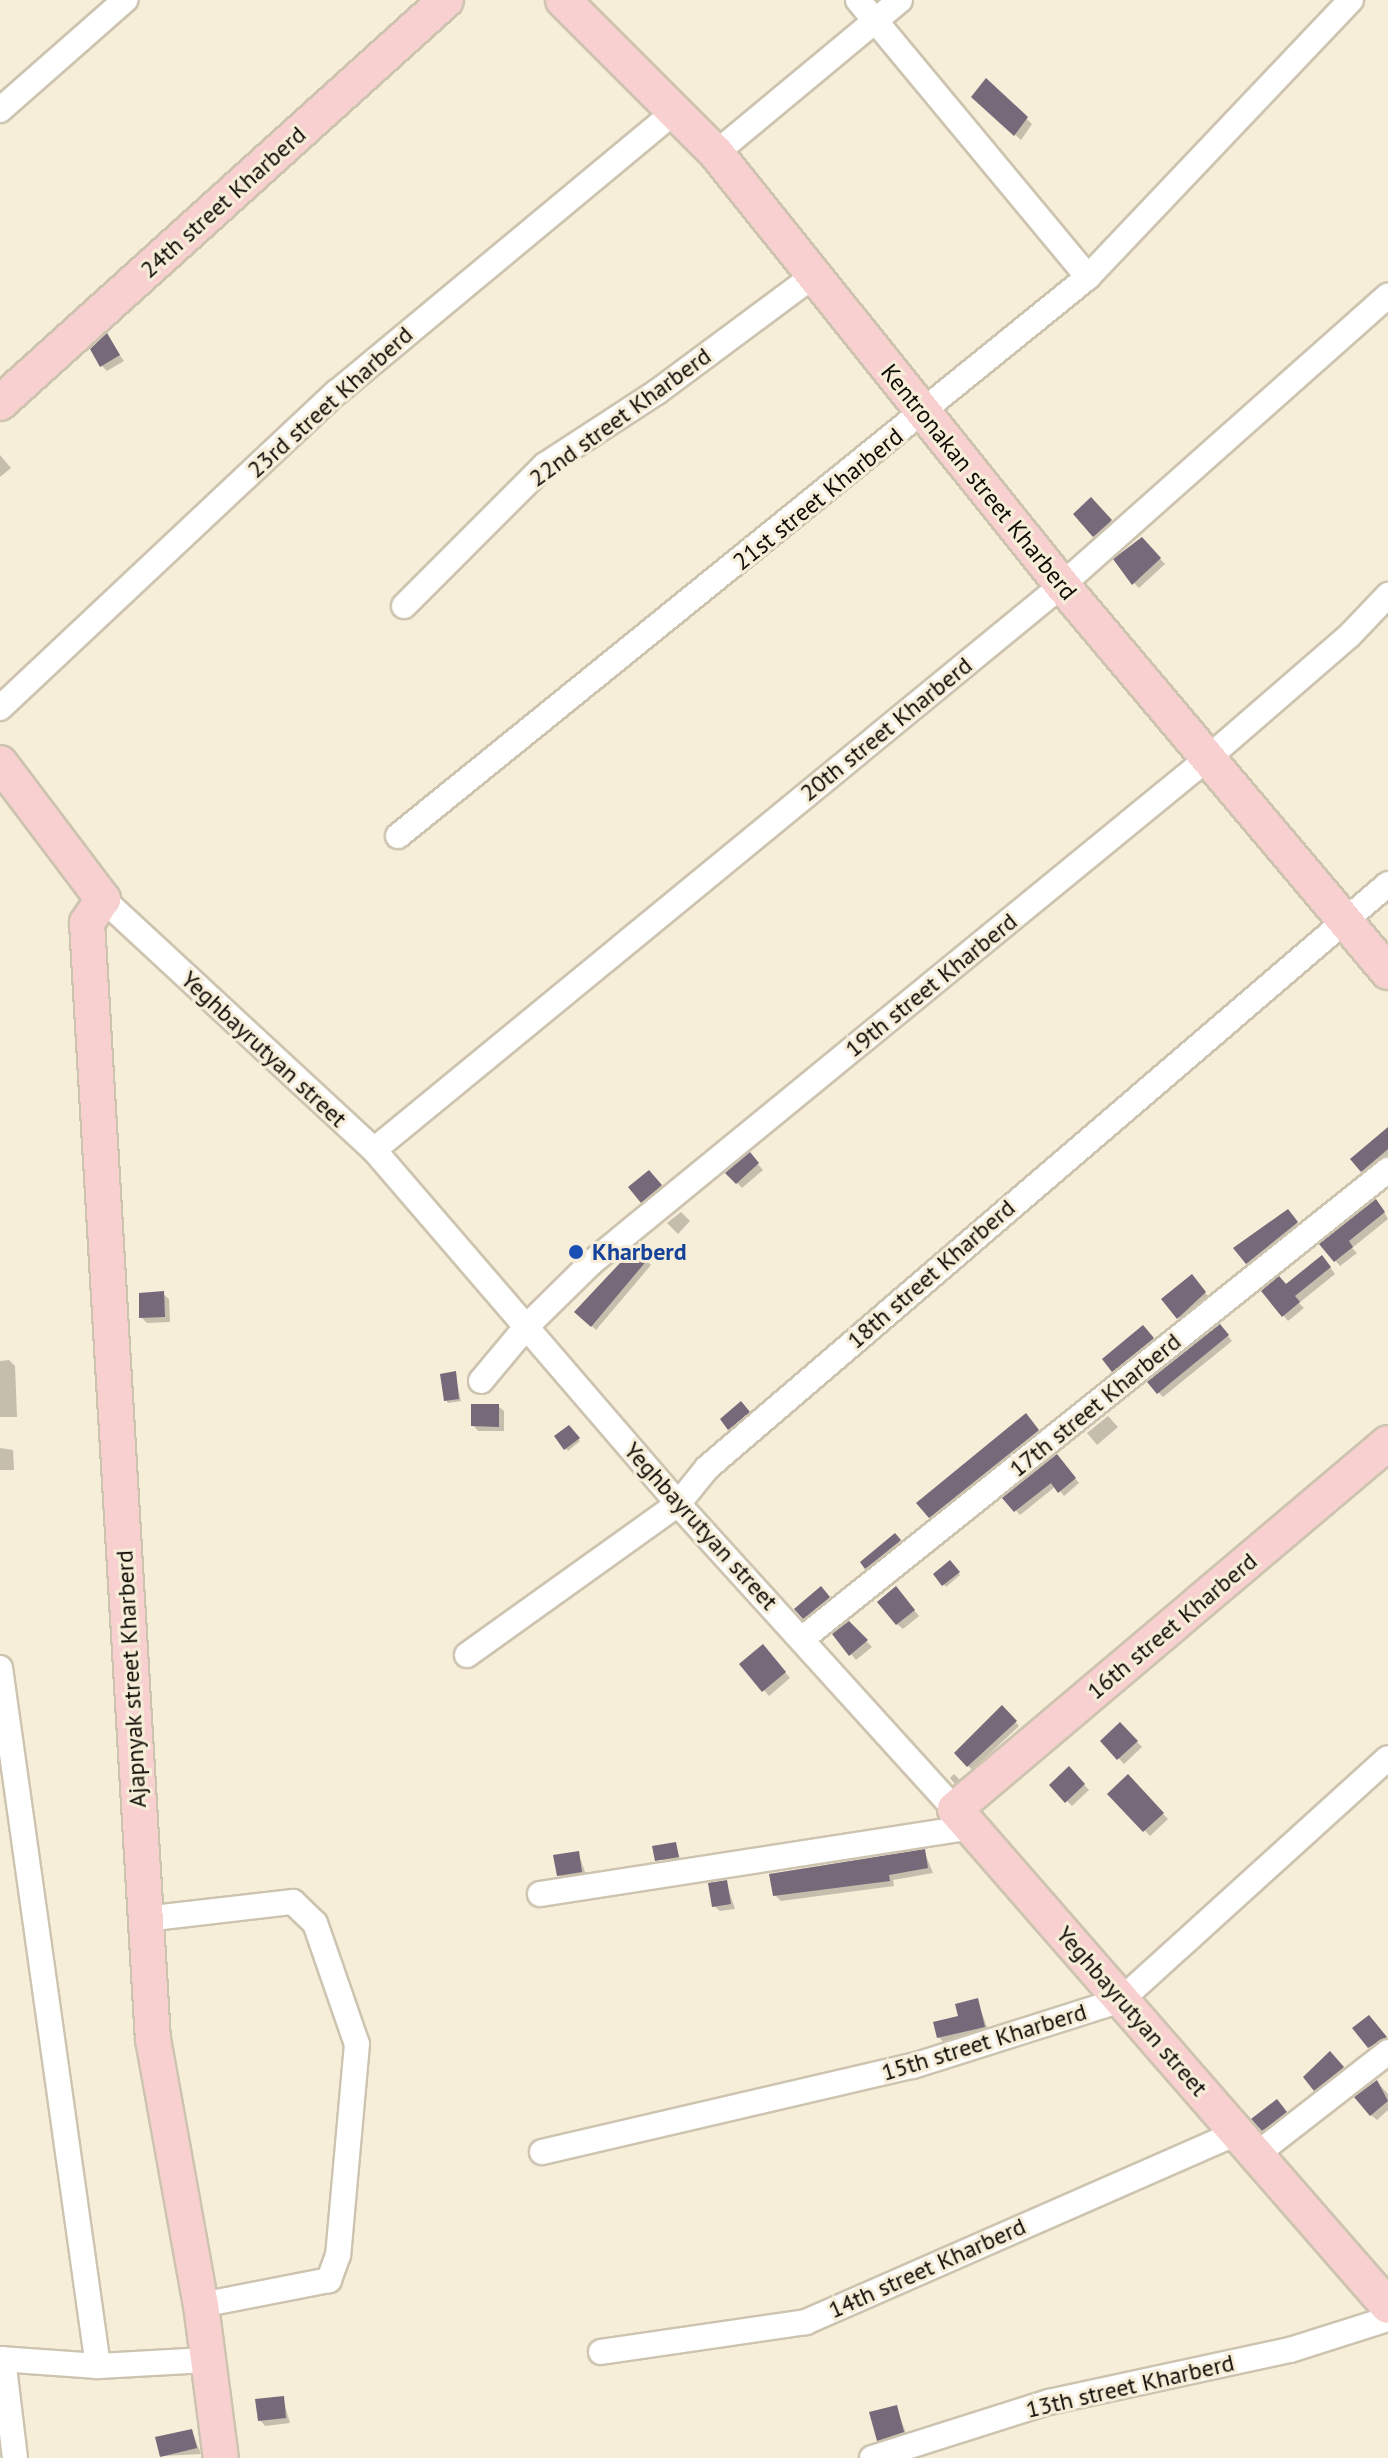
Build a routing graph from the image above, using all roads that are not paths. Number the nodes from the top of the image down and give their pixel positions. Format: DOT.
graph roads {
  1 [pos="125,0"];
  2 [pos="446,0"];
  3 [pos="563,0"];
  4 [pos="858,0"];
  5 [pos="900,0"];
  6 [pos="1351,0"];
  7 [pos="877,22"];
  8 [pos="0,110"];
  9 [pos="674,112"];
  10 [pos="716,153"];
  11 [pos="813,276"];
  12 [pos="1088,277"];
  13 [pos="1388,296"];
  14 [pos="0,403"];
  15 [pos="922,415"];
  16 [pos="1062,585"];
  17 [pos="1388,595"];
  18 [pos="404,606"];
  19 [pos="0,708"];
  20 [pos="1208,758"];
  21 [pos="0,763"];
  22 [pos="398,836"];
  23 [pos="1388,884"];
  24 [pos="103,899"];
  25 [pos="1340,920"];
  26 [pos="1388,972"];
  27 [pos="374,1150"];
  28 [pos="1388,1170"];
  29 [pos="527,1326"];
  30 [pos="481,1381"];
  31 [pos="1388,1443"];
  32 [pos="678,1504"];
  33 [pos="802,1639"];
  34 [pos="467,1655"];
  35 [pos="0,1668"];
  36 [pos="1388,1758"];
  37 [pos="963,1818"];
  38 [pos="540,1894"];
  39 [pos="145,1919"];
  40 [pos="1121,2000"];
  41 [pos="1388,2052"];
  42 [pos="1247,2143"];
  43 [pos="542,2152"];
  44 [pos="201,2305"];
  45 [pos="1388,2306"];
  46 [pos="1388,2319"];
  47 [pos="601,2352"];
  48 [pos="1,2359"];
  49 [pos="207,2360"];
  50 [pos="98,2366"];
  51 [pos="15,2458"];
  52 [pos="221,2458"];
  53 [pos="872,2458"];
  1 -- 8 [label="street"];
  2 -- 14 [label="street, 24th street Kharberd"];
  3 -- 9 [label="street, Kentronakan street Kharberd"];
  4 -- 7 [label="street"];
  5 -- 7 [label="street"];
  6 -- 12 [label="street, 21st street Kharberd"];
  7 -- 10 [label="street"];
  7 -- 12 [label="street"];
  9 -- 10 [label="street, Kentronakan street Kharberd"];
  9 -- 19 [label="street, 23rd street Kharberd"];
  10 -- 11 [label="street, Kentronakan street Kharberd"];
  11 -- 15 [label="street, Kentronakan street Kharberd"];
  11 -- 18 [label="street, 22nd street Kharberd"];
  12 -- 15 [label="street, 21st street Kharberd"];
  13 -- 16 [label="street, 20th street Kharberd"];
  15 -- 16 [label="street, Kentronakan street Kharberd"];
  15 -- 22 [label="street, 21st street Kharberd"];
  16 -- 20 [label="street, Kentronakan street Kharberd"];
  16 -- 27 [label="street, 20th street Kharberd"];
  17 -- 20 [label="street, 19th street Kharberd"];
  20 -- 25 [label="street, Kentronakan street Kharberd"];
  20 -- 29 [label="street, 19th street Kharberd"];
  21 -- 24 [label="street, Yeghbayrutyan street"];
  23 -- 25 [label="street, 18th street Kharberd"];
  24 -- 27 [label="street, Yeghbayrutyan street"];
  24 -- 39 [label="street, Ajapnyak street Kharberd"];
  25 -- 26 [label="street, Kentronakan street Kharberd"];
  25 -- 32 [label="street, 18th street Kharberd"];
  27 -- 29 [label="street, Yeghbayrutyan street"];
  28 -- 33 [label="street, 17th street Kharberd"];
  29 -- 30 [label="street, 19th street Kharberd"];
  29 -- 32 [label="street, Yeghbayrutyan street"];
  31 -- 37 [label="street, 16th street Kharberd"];
  32 -- 33 [label="street, Yeghbayrutyan street"];
  32 -- 34 [label="street, 18th street Kharberd"];
  33 -- 37 [label="street, Yeghbayrutyan street"];
  35 -- 50 [label="street"];
  36 -- 40 [label="street, 15th street Kharberd"];
  37 -- 38 [label="street"];
  37 -- 40 [label="street, Yeghbayrutyan street"];
  39 -- 44 [label="street, Ajapnyak street Kharberd"];
  39 -- 44 [label="street"];
  40 -- 42 [label="street, Yeghbayrutyan street"];
  40 -- 43 [label="street, 15th street Kharberd"];
  41 -- 42 [label="street, 14th street Kharberd"];
  42 -- 45 [label="street, Yeghbayrutyan street"];
  42 -- 47 [label="street, 14th street Kharberd"];
  44 -- 49 [label="street, Ajapnyak street Kharberd"];
  46 -- 53 [label="street, 13th street Kharberd"];
  48 -- 50 [label="street"];
  48 -- 51 [label="street"];
  49 -- 50 [label="street"];
  49 -- 52 [label="street, Ajapnyak street Kharberd"];
}
